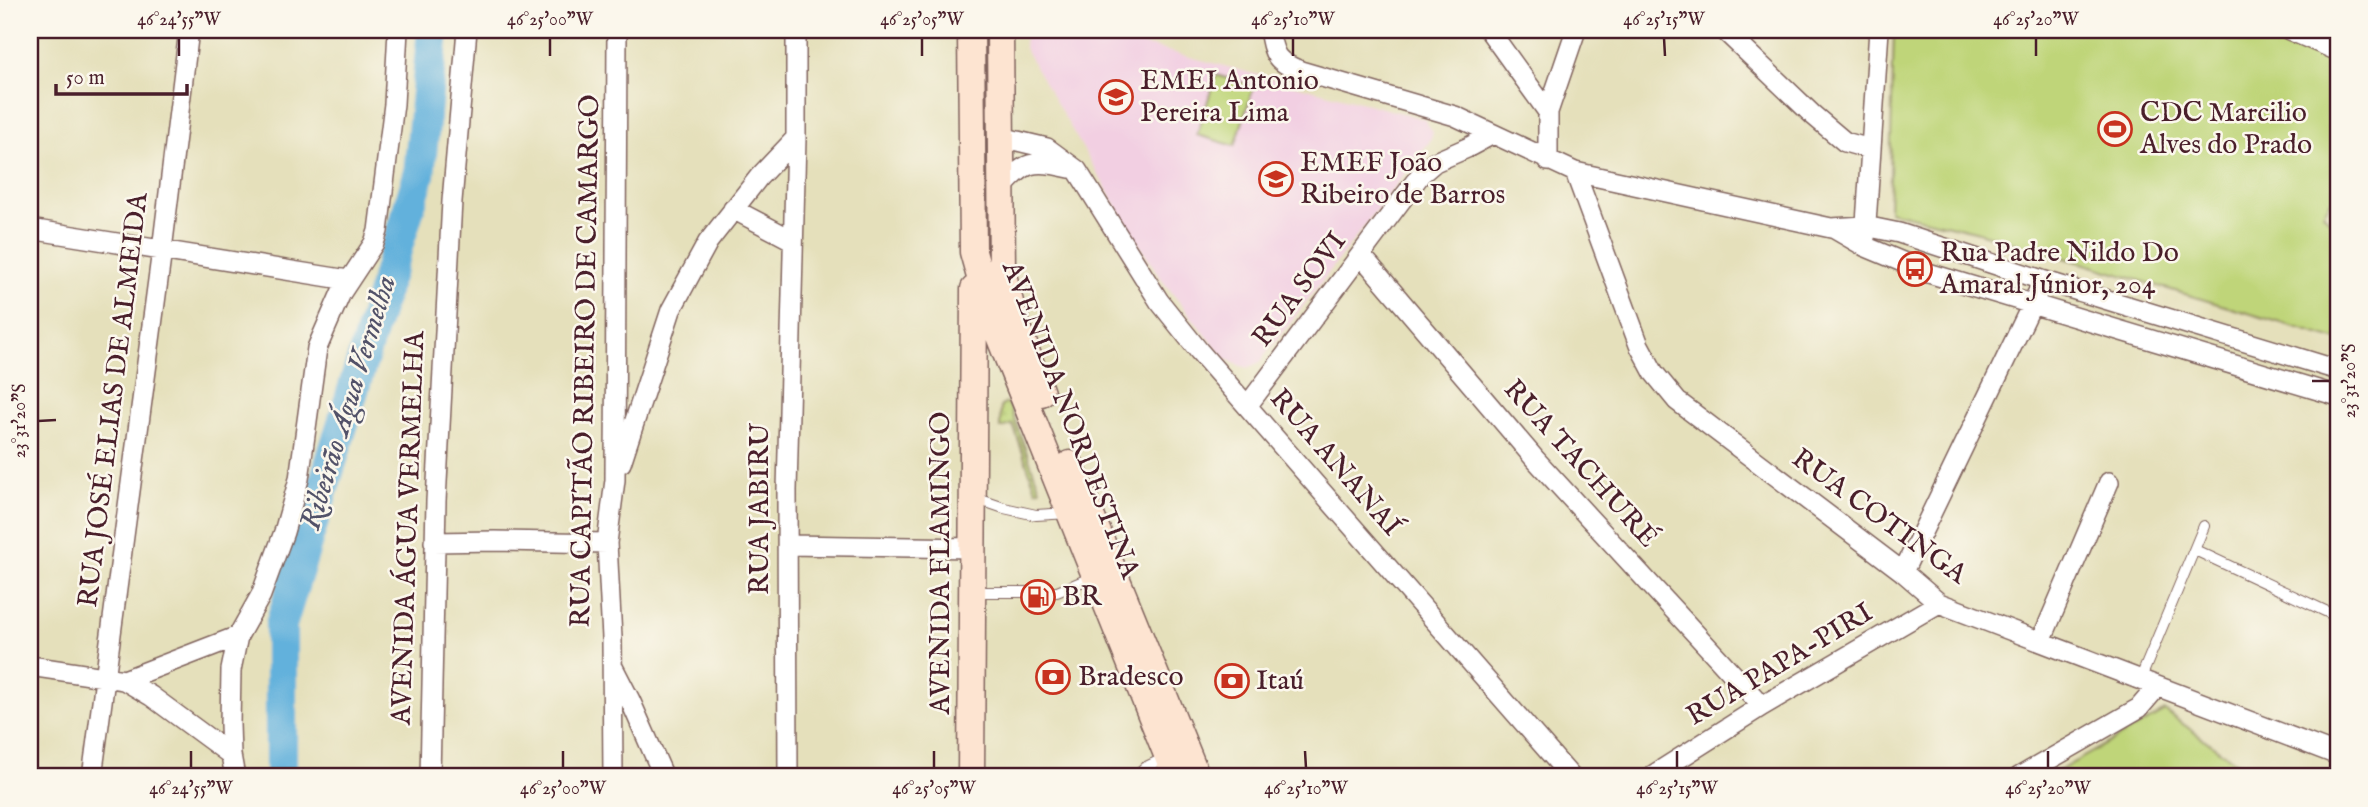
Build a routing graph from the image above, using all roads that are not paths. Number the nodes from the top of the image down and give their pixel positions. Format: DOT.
graph roads {
  1 [pos="189,30"];
  2 [pos="398,30"];
  3 [pos="467,30"];
  4 [pos="617,30"];
  5 [pos="796,30"];
  6 [pos="971,30"];
  7 [pos="1000,30"];
  8 [pos="1269,30"];
  9 [pos="1489,30"];
  10 [pos="1576,30"];
  11 [pos="1724,30"];
  12 [pos="1879,30"];
  13 [pos="2289,30"];
  14 [pos="2338,51"];
  15 [pos="1548,111"];
  16 [pos="1493,134"];
  17 [pos="1001,137"];
  18 [pos="796,138"];
  19 [pos="1870,149"];
  20 [pos="1548,161"];
  21 [pos="1077,170"];
  22 [pos="1574,172"];
  23 [pos="1001,189"];
  24 [pos="733,209"];
  25 [pos="30,229"];
  26 [pos="1865,236"];
  27 [pos="792,240"];
  28 [pos="162,250"];
  29 [pos="974,252"];
  30 [pos="1362,256"];
  31 [pos="2042,279"];
  32 [pos="348,280"];
  33 [pos="2033,304"];
  34 [pos="1019,361"];
  35 [pos="2338,370"];
  36 [pos="974,391"];
  37 [pos="2338,396"];
  38 [pos="1248,405"];
  39 [pos="615,480"];
  40 [pos="2109,482"];
  41 [pos="974,498"];
  42 [pos="1070,513"];
  43 [pos="2204,526"];
  44 [pos="434,542"];
  45 [pos="607,543"];
  46 [pos="788,545"];
  47 [pos="974,548"];
  48 [pos="2195,550"];
  49 [pos="1903,572"];
  50 [pos="1095,576"];
  51 [pos="973,592"];
  52 [pos="1939,603"];
  53 [pos="2338,617"];
  54 [pos="238,636"];
  55 [pos="2041,641"];
  56 [pos="30,666"];
  57 [pos="612,666"];
  58 [pos="115,678"];
  59 [pos="2148,683"];
  60 [pos="1762,706"];
  61 [pos="231,755"];
  62 [pos="2338,755"];
  63 [pos="1172,767"];
  64 [pos="92,777"];
  65 [pos="235,777"];
  66 [pos="430,777"];
  67 [pos="612,777"];
  68 [pos="664,777"];
  69 [pos="788,777"];
  70 [pos="971,777"];
  71 [pos="1135,777"];
  72 [pos="1197,777"];
  73 [pos="1571,777"];
  74 [pos="1650,777"];
  75 [pos="2020,777"];
  1 -- 28 [label="street, RUA JOSÉ ELIAS DE ALMEIDA"];
  2 -- 32 [label="street"];
  3 -- 44 [label="street, AVENIDA ÁGUA VERMELHA"];
  4 -- 39 [label="street, RUA CAPITÃO RIBEIRO DE CAMARGO"];
  5 -- 18 [label="street, RUA JABIRU"];
  6 -- 29 [label="main road, AVENIDA NORDESTINA"];
  7 -- 17 [label="main road, AVENIDA NORDESTINA"];
  8 -- 16 [label="street"];
  9 -- 15 [label="street"];
  10 -- 15 [label="street"];
  11 -- 19 [label="street"];
  12 -- 19 [label="street"];
  13 -- 14 [label="street"];
  15 -- 20 [label="street"];
  16 -- 20 [label="street"];
  16 -- 30 [label="street, RUA SOVI"];
  17 -- 21 [label="street, RUA ANANAÍ"];
  17 -- 23 [label="main road, AVENIDA NORDESTINA"];
  18 -- 24 [label="street"];
  18 -- 27 [label="street, RUA JABIRU"];
  19 -- 26 [label="street"];
  20 -- 22 [label="street"];
  21 -- 23 [label="street"];
  21 -- 38 [label="street, RUA ANANAÍ"];
  22 -- 26 [label="street"];
  22 -- 49 [label="street, RUA COTINGA"];
  23 -- 34 [label="main road, AVENIDA NORDESTINA"];
  24 -- 27 [label="street"];
  24 -- 39 [label="street"];
  25 -- 28 [label="street"];
  26 -- 31 [label="street"];
  26 -- 33 [label="street"];
  27 -- 46 [label="street, RUA JABIRU"];
  28 -- 32 [label="street"];
  28 -- 58 [label="street, RUA JOSÉ ELIAS DE ALMEIDA"];
  29 -- 34 [label="main road, AVENIDA NORDESTINA"];
  29 -- 36 [label="main road, AVENIDA FLAMINGO"];
  30 -- 38 [label="street, RUA SOVI"];
  30 -- 60 [label="street, RUA TACHURÉ"];
  31 -- 33 [label="street"];
  31 -- 35 [label="street"];
  32 -- 54 [label="street"];
  33 -- 37 [label="street"];
  33 -- 49 [label="street"];
  34 -- 36 [label="main road, AVENIDA FLAMINGO"];
  34 -- 42 [label="main road, AVENIDA NORDESTINA"];
  34 -- 72 [label="main road, AVENIDA NORDESTINA"];
  36 -- 41 [label="main road, AVENIDA FLAMINGO"];
  38 -- 73 [label="street, RUA ANANAÍ"];
  39 -- 45 [label="street, RUA CAPITÃO RIBEIRO DE CAMARGO"];
  40 -- 55 [label="street"];
  41 -- 42 [label="lane"];
  41 -- 47 [label="main road, AVENIDA FLAMINGO"];
  42 -- 50 [label="main road, AVENIDA NORDESTINA"];
  43 -- 48 [label="lane"];
  44 -- 45 [label="street"];
  44 -- 66 [label="street, AVENIDA ÁGUA VERMELHA"];
  45 -- 57 [label="street, RUA CAPITÃO RIBEIRO DE CAMARGO"];
  46 -- 47 [label="street"];
  46 -- 69 [label="street, RUA JABIRU"];
  47 -- 51 [label="main road, AVENIDA FLAMINGO"];
  48 -- 53 [label="lane"];
  48 -- 59 [label="lane"];
  49 -- 52 [label="street, RUA COTINGA"];
  50 -- 51 [label="lane"];
  50 -- 63 [label="main road, AVENIDA NORDESTINA"];
  51 -- 70 [label="main road, AVENIDA FLAMINGO"];
  52 -- 55 [label="street, RUA COTINGA"];
  52 -- 60 [label="street, RUA PAPA-PIRI"];
  54 -- 58 [label="street"];
  54 -- 61 [label="street"];
  55 -- 59 [label="street, RUA COTINGA"];
  56 -- 58 [label="street"];
  57 -- 67 [label="street, RUA CAPITÃO RIBEIRO DE CAMARGO"];
  57 -- 68 [label="street"];
  58 -- 61 [label="street"];
  58 -- 64 [label="street, RUA JOSÉ ELIAS DE ALMEIDA"];
  59 -- 62 [label="street, RUA COTINGA"];
  59 -- 75 [label="street"];
  60 -- 74 [label="street, RUA PAPA-PIRI"];
  61 -- 65 [label="street"];
  63 -- 71 [label="lane"];
}
